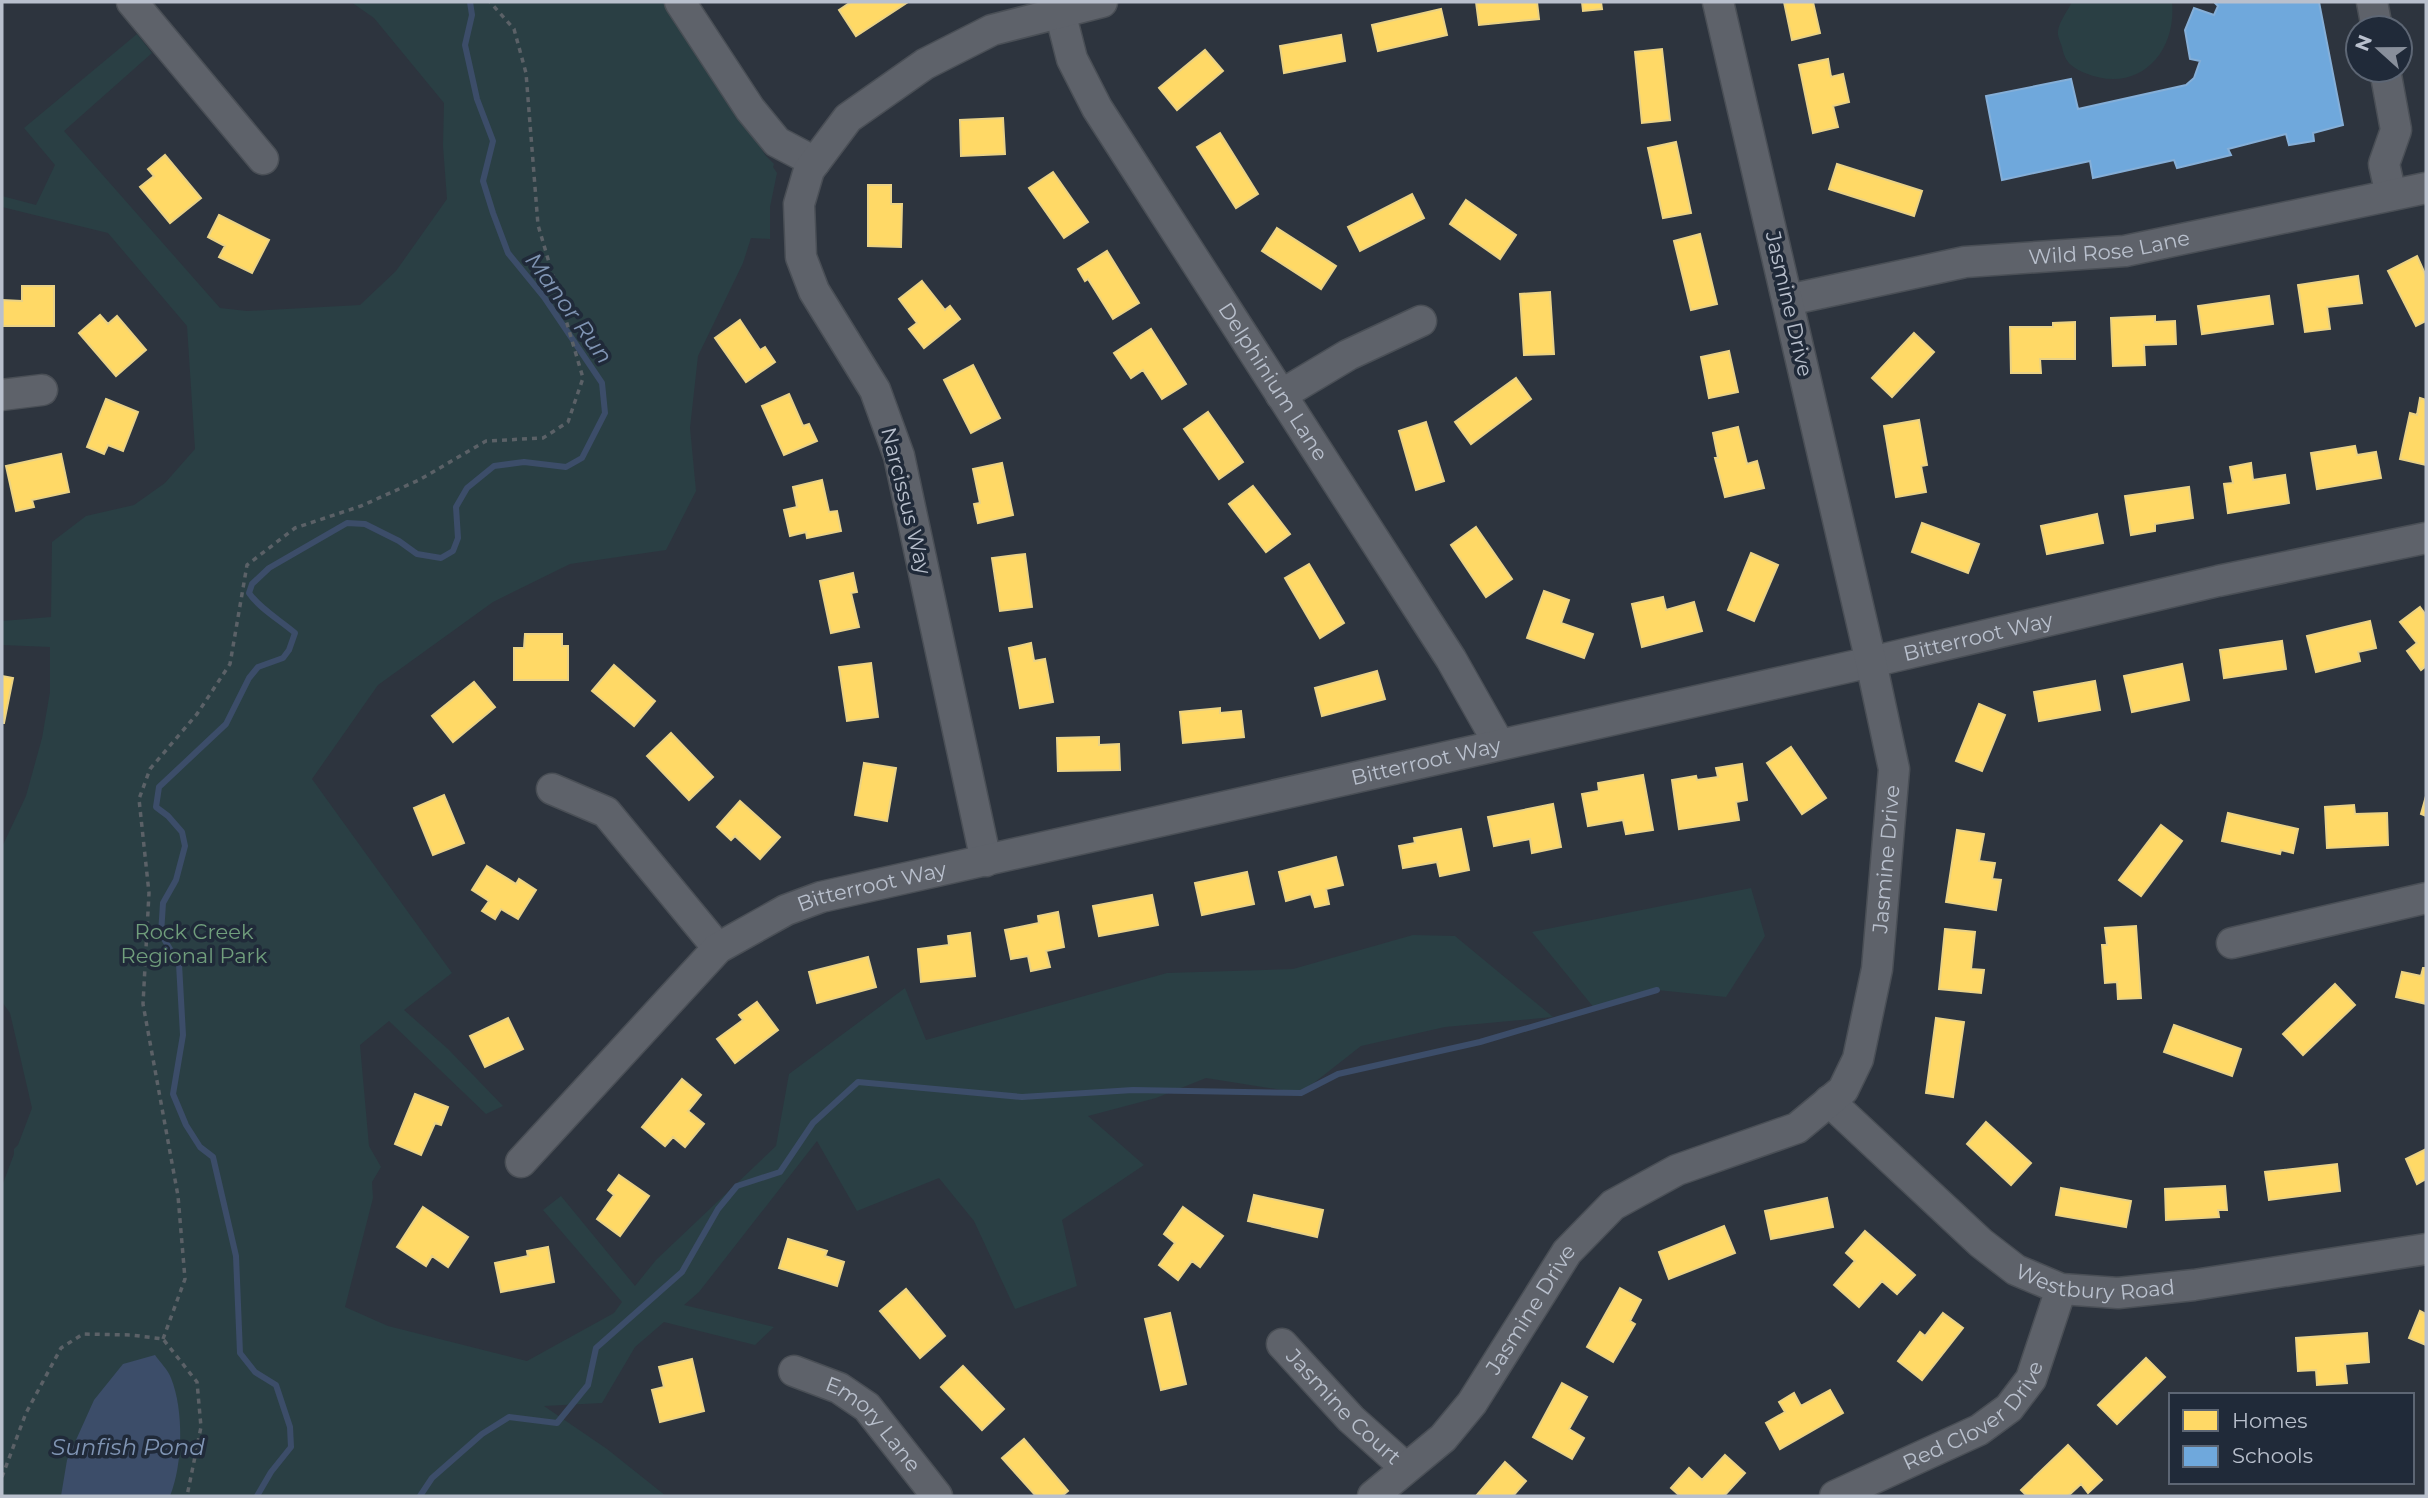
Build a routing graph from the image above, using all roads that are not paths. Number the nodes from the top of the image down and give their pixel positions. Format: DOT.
graph roads {
  1 [pos="132,2"];
  2 [pos="680,2"];
  3 [pos="1102,2"];
  4 [pos="1718,2"];
  5 [pos="1060,12"];
  6 [pos="2388,84"];
  7 [pos="263,159"];
  8 [pos="815,162"];
  9 [pos="2426,188"];
  10 [pos="2391,195"];
  11 [pos="1788,300"];
  12 [pos="1421,321"];
  13 [pos="42,390"];
  14 [pos="2,395"];
  15 [pos="1281,396"];
  16 [pos="2426,538"];
  17 [pos="1871,662"];
  18 [pos="1499,744"];
  19 [pos="552,789"];
  20 [pos="986,861"];
  21 [pos="2426,898"];
  22 [pos="2232,943"];
  23 [pos="718,948"];
  24 [pos="1829,1101"];
  25 [pos="521,1162"];
  26 [pos="2426,1249"];
  27 [pos="2061,1289"];
  28 [pos="1282,1344"];
  29 [pos="794,1371"];
  30 [pos="1405,1468"];
  31 [pos="937,1496"];
  32 [pos="1373,1496"];
  33 [pos="1835,1496"];
  1 -- 7 [label="street"];
  2 -- 8 [label="street"];
  3 -- 5 [label="street, Narcissus Way"];
  4 -- 11 [label="street, Jasmine Drive"];
  5 -- 8 [label="street, Narcissus Way"];
  5 -- 15 [label="street, Delphinium Lane"];
  6 -- 10 [label="street"];
  8 -- 20 [label="street, Narcissus Way"];
  9 -- 10 [label="street, Wild Rose Lane"];
  10 -- 11 [label="street, Wild Rose Lane"];
  11 -- 17 [label="street, Jasmine Drive"];
  12 -- 15 [label="street"];
  13 -- 14 [label="street"];
  15 -- 18 [label="street, Delphinium Lane"];
  16 -- 17 [label="street, Bitterroot Way"];
  17 -- 18 [label="street, Bitterroot Way"];
  17 -- 24 [label="street, Jasmine Drive"];
  18 -- 20 [label="street, Bitterroot Way"];
  19 -- 23 [label="street"];
  20 -- 23 [label="street, Bitterroot Way"];
  21 -- 22 [label="street"];
  23 -- 25 [label="street, Bitterroot Way"];
  24 -- 27 [label="street, Westbury Road"];
  24 -- 30 [label="street, Jasmine Drive"];
  26 -- 27 [label="street, Westbury Road"];
  27 -- 33 [label="street, Red Clover Drive"];
  28 -- 30 [label="street, Jasmine Court"];
  29 -- 31 [label="street, Emory Lane"];
  30 -- 32 [label="street, Jasmine Drive"];
}
